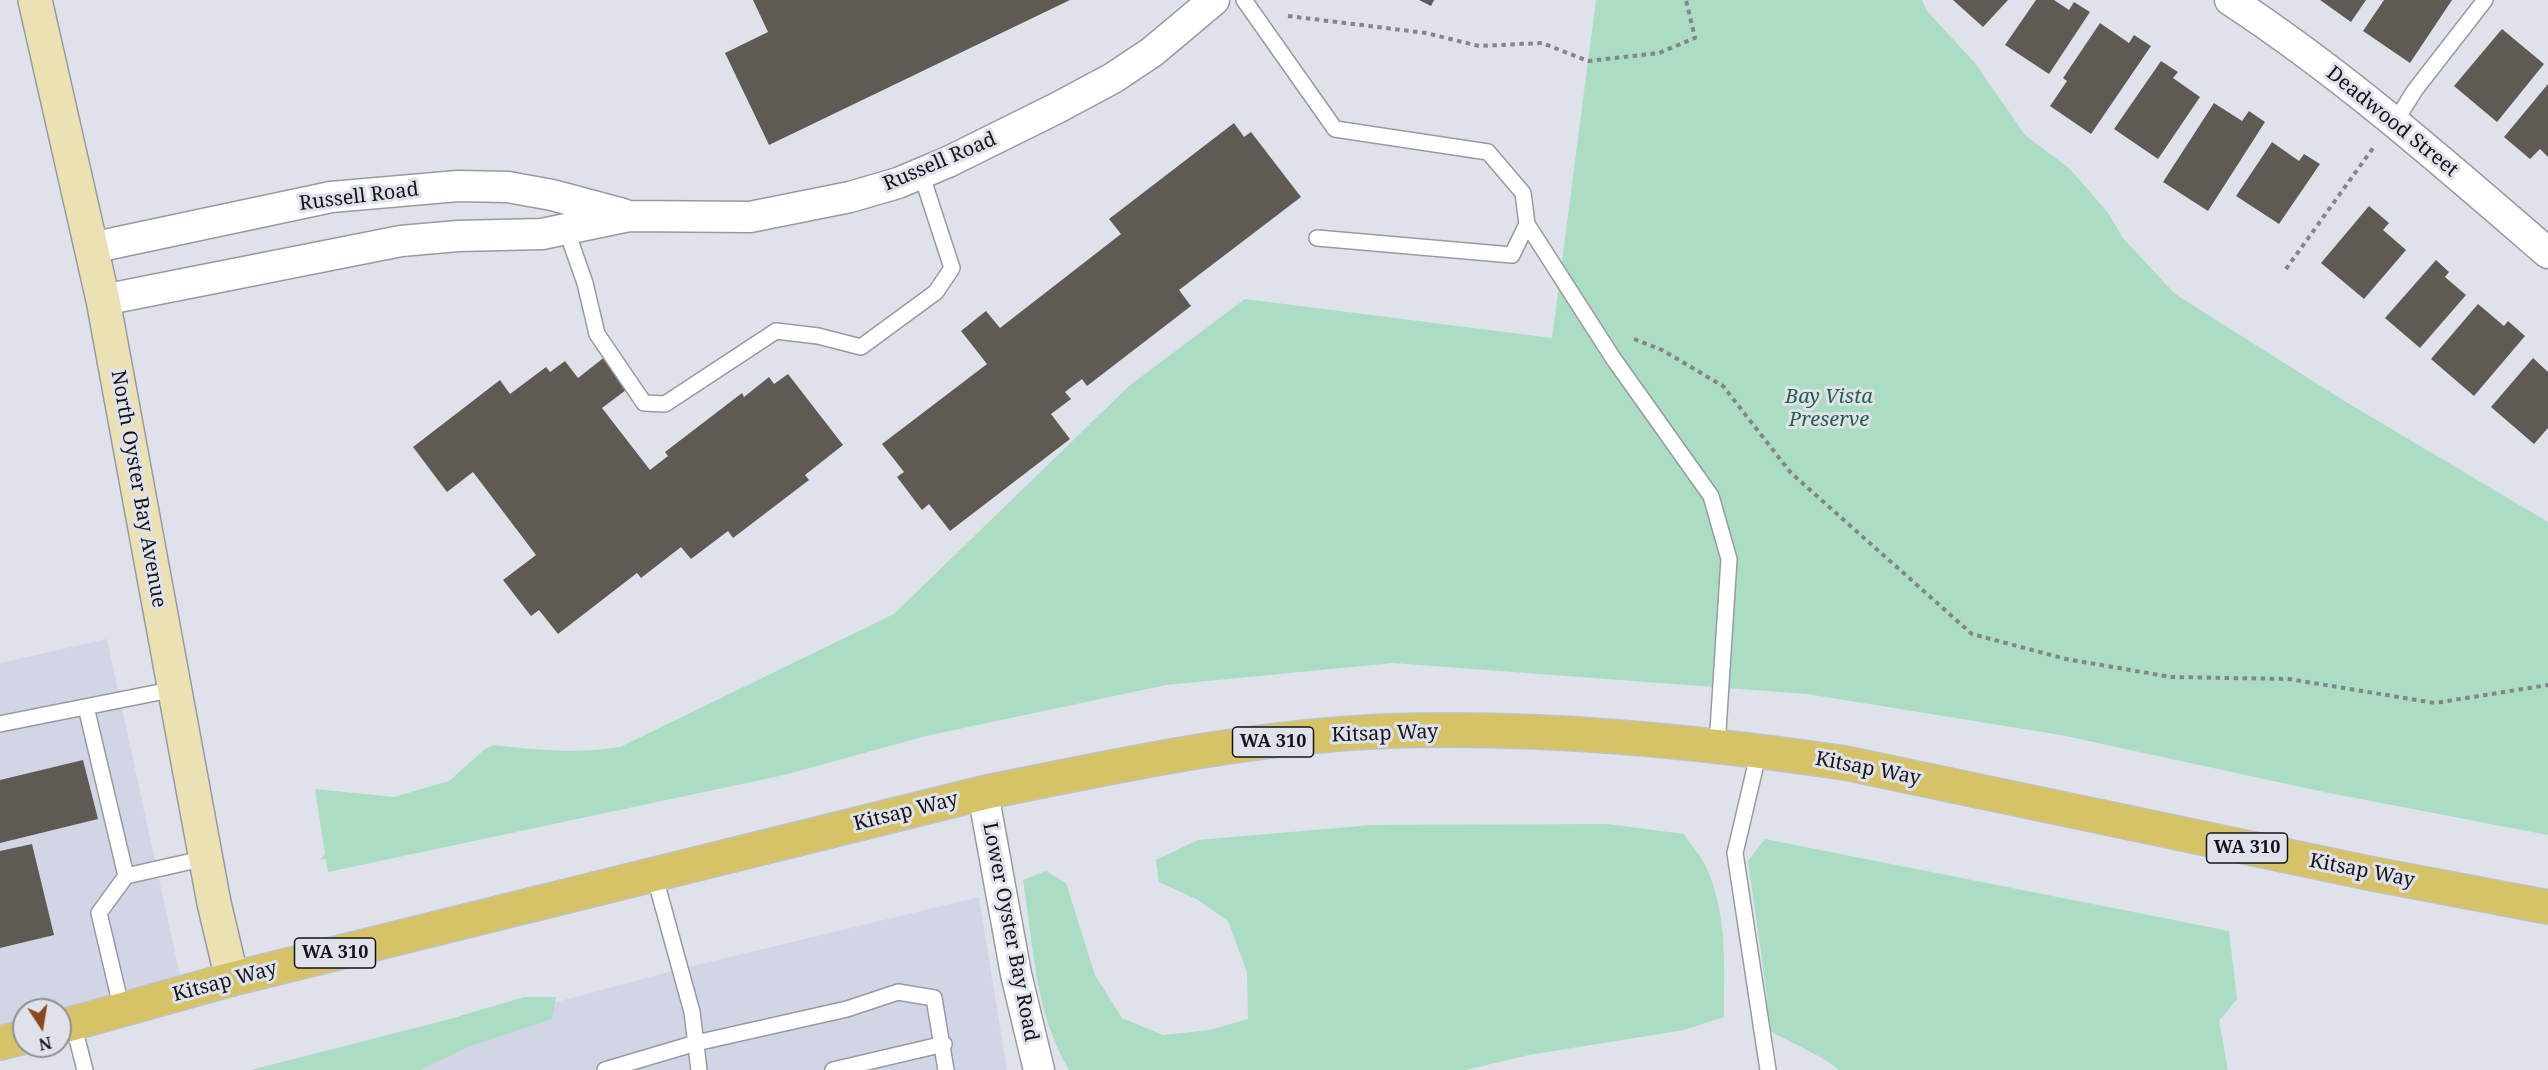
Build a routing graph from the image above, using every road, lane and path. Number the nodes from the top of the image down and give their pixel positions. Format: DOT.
graph roads {
  1 [pos="36,0"];
  2 [pos="1214,0"];
  3 [pos="1244,0"];
  4 [pos="1686,0"];
  5 [pos="2230,0"];
  6 [pos="2485,0"];
  7 [pos="1257,18"];
  8 [pos="2395,122"];
  9 [pos="2373,148"];
  10 [pos="921,173"];
  11 [pos="629,216"];
  12 [pos="1527,224"];
  13 [pos="566,229"];
  14 [pos="1317,238"];
  15 [pos="91,248"];
  16 [pos="2548,252"];
  17 [pos="2286,269"];
  18 [pos="103,300"];
  19 [pos="1613,358"];
  20 [pos="2548,685"];
  21 [pos="175,689"];
  22 [pos="86,707"];
  23 [pos="0,724"];
  24 [pos="1717,746"];
  25 [pos="1759,751"];
  26 [pos="982,793"];
  27 [pos="206,858"];
  28 [pos="654,874"];
  29 [pos="126,876"];
  30 [pos="2548,907"];
  31 [pos="232,979"];
  32 [pos="122,1010"];
  33 [pos="72,1024"];
  34 [pos="72,1038"];
  35 [pos="696,1043"];
  36 [pos="944,1044"];
  37 [pos="85,1070"];
  38 [pos="605,1070"];
  39 [pos="699,1070"];
  40 [pos="833,1070"];
  41 [pos="946,1070"];
  42 [pos="1039,1070"];
  43 [pos="1768,1070"];
  1 -- 15 [label="street, North Oyster Bay Avenue"];
  2 -- 10 [label="street, Russell Road"];
  3 -- 7 [label="lane"];
  4 -- 7 [label="path"];
  5 -- 8 [label="street, Deadwood Street"];
  6 -- 8 [label="lane"];
  7 -- 12 [label="lane"];
  8 -- 16 [label="street, Deadwood Street"];
  9 -- 17 [label="path"];
  10 -- 11 [label="street, Russell Road"];
  10 -- 13 [label="lane"];
  11 -- 13 [label="street, Russell Road"];
  11 -- 15 [label="street, Russell Road"];
  12 -- 14 [label="lane"];
  12 -- 19 [label="lane"];
  13 -- 18 [label="street, Russell Road"];
  15 -- 18 [label="street, North Oyster Bay Avenue"];
  18 -- 21 [label="street, North Oyster Bay Avenue"];
  19 -- 20 [label="path"];
  19 -- 24 [label="lane"];
  21 -- 22 [label="lane"];
  21 -- 27 [label="street, North Oyster Bay Avenue"];
  22 -- 23 [label="lane"];
  22 -- 29 [label="lane"];
  24 -- 25 [label="main road, Kitsap Way / WA 310"];
  24 -- 26 [label="main road, Kitsap Way / WA 310"];
  25 -- 30 [label="main road, Kitsap Way / WA 310"];
  25 -- 43 [label="lane"];
  26 -- 28 [label="main road, Kitsap Way / WA 310"];
  26 -- 42 [label="street, Lower Oyster Bay Road"];
  27 -- 29 [label="lane"];
  27 -- 31 [label="street, North Oyster Bay Avenue"];
  28 -- 31 [label="main road, Kitsap Way / WA 310"];
  28 -- 35 [label="lane"];
  29 -- 32 [label="lane"];
  31 -- 32 [label="main road, Kitsap Way / WA 310"];
  32 -- 33 [label="main road, Kitsap Way / WA 310"];
  34 -- 37 [label="lane"];
  35 -- 36 [label="lane"];
  35 -- 38 [label="lane"];
  35 -- 39 [label="lane"];
  36 -- 40 [label="lane"];
  36 -- 41 [label="lane"];
}
